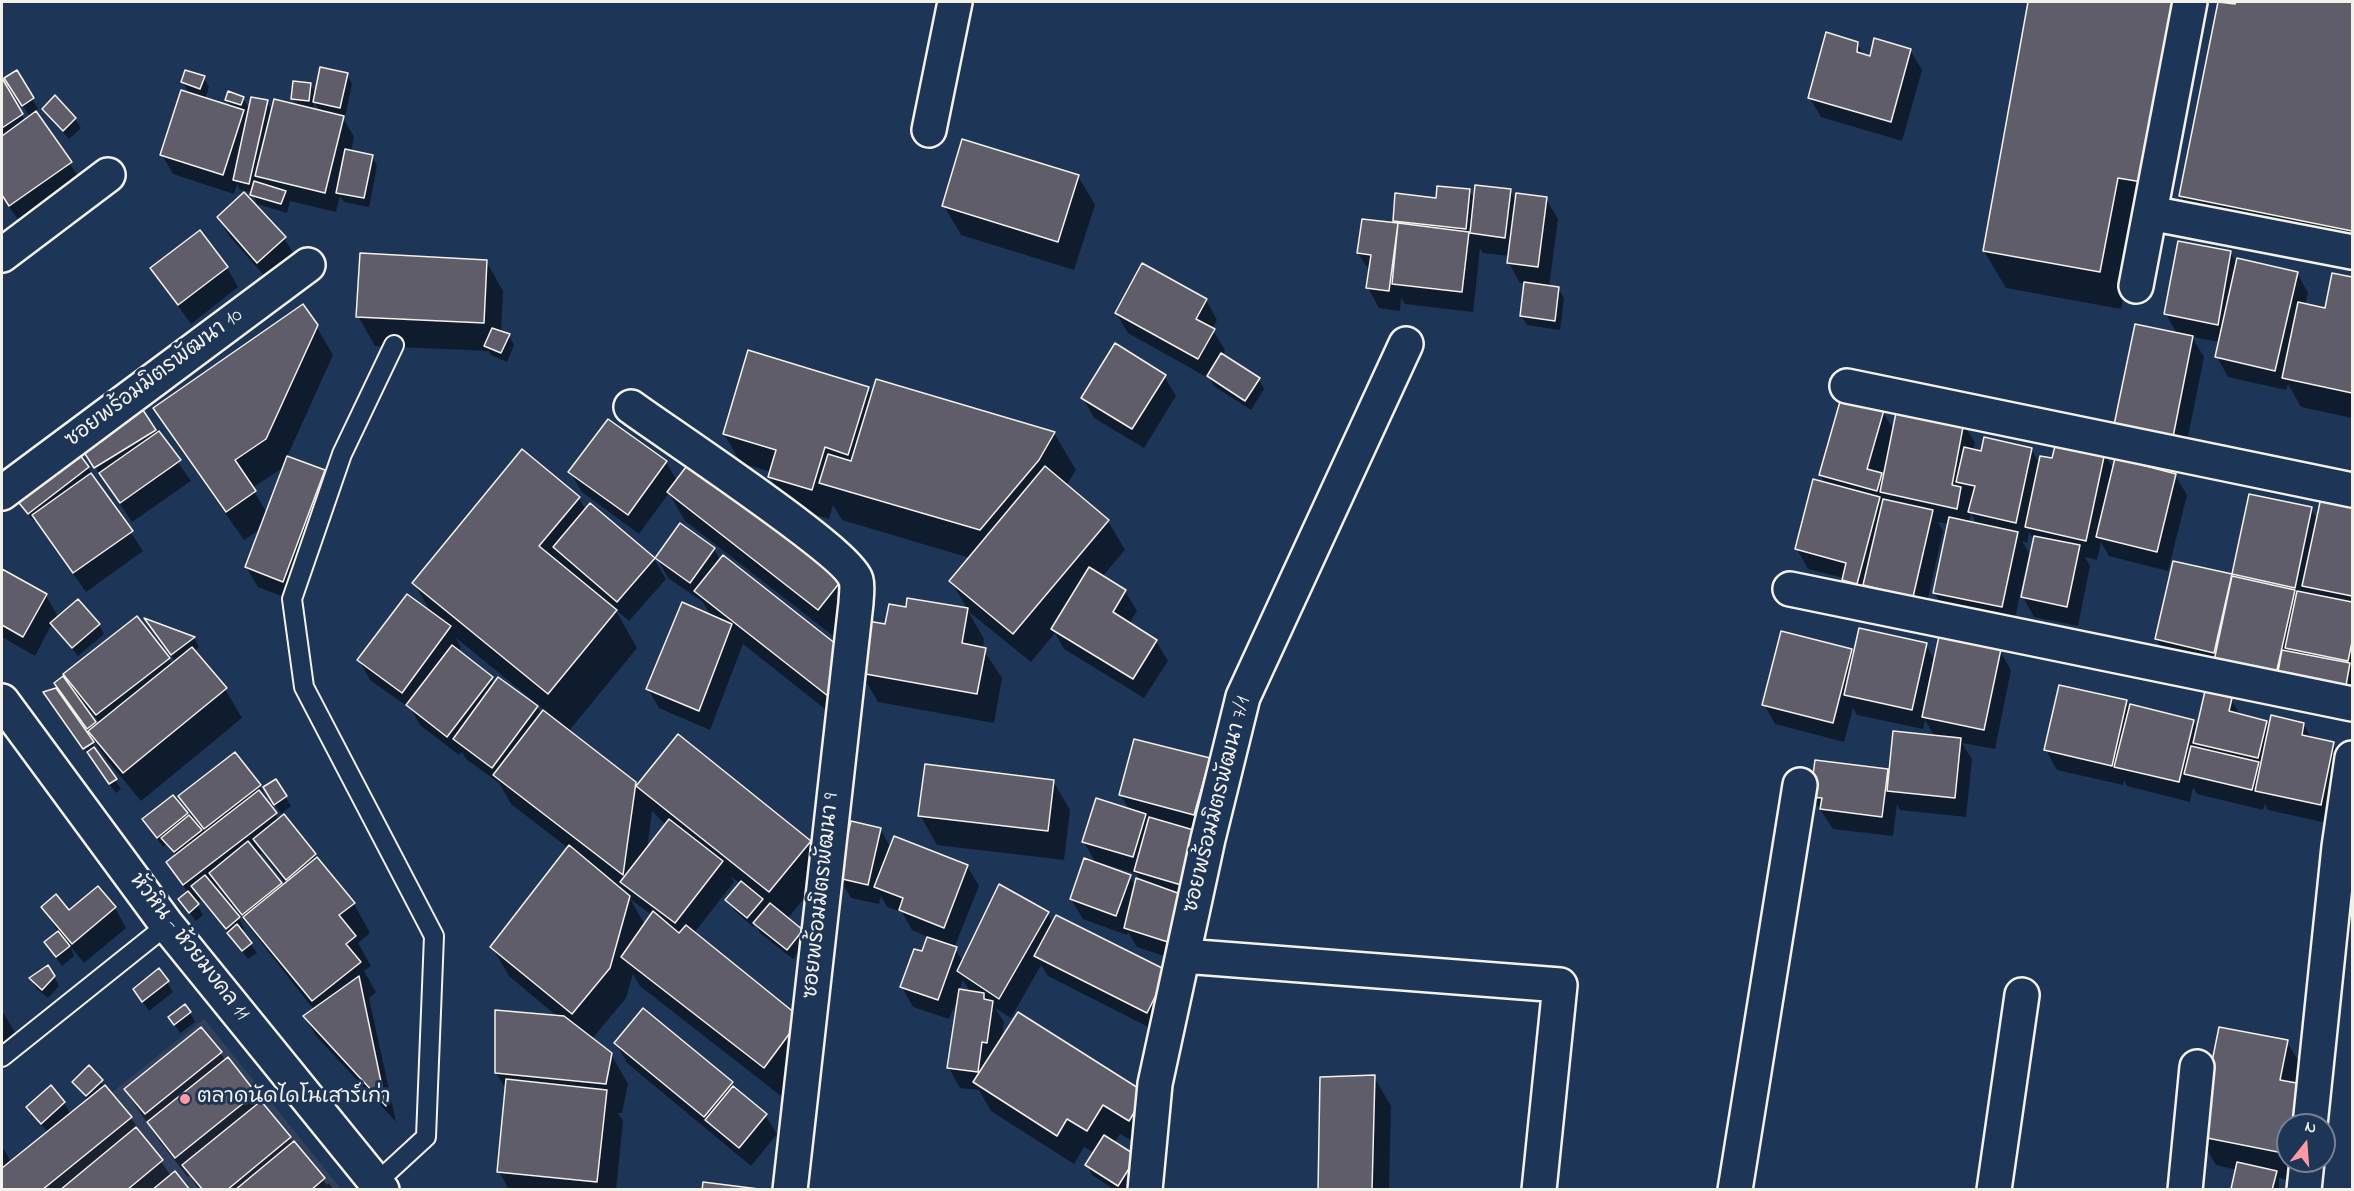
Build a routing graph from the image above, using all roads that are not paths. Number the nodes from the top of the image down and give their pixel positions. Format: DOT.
graph roads {
  1 [pos="955,2"];
  2 [pos="2190,2"];
  3 [pos="929,130"];
  4 [pos="108,175"];
  5 [pos="2150,213"];
  6 [pos="2352,252"];
  7 [pos="2,255"];
  8 [pos="308,265"];
  9 [pos="2136,286"];
  10 [pos="1406,344"];
  11 [pos="394,345"];
  12 [pos="1847,386"];
  13 [pos="631,407"];
  14 [pos="2352,490"];
  15 [pos="2,493"];
  16 [pos="1790,590"];
  17 [pos="2,701"];
  18 [pos="2352,704"];
  19 [pos="2352,758"];
  20 [pos="1800,784"];
  21 [pos="167,925"];
  22 [pos="1184,956"];
  23 [pos="2022,995"];
  24 [pos="2,1057"];
  25 [pos="2197,1067"];
  26 [pos="2311,1113"];
  27 [pos="2306,1173"];
  28 [pos="379,1186"];
  29 [pos="790,1190"];
  30 [pos="1145,1190"];
  31 [pos="1539,1190"];
  32 [pos="1735,1190"];
  33 [pos="1994,1190"];
  34 [pos="2185,1190"];
  35 [pos="2304,1190"];
  1 -- 3 [label="street"];
  2 -- 5 [label="street"];
  4 -- 7 [label="street"];
  5 -- 6 [label="street"];
  5 -- 9 [label="street"];
  8 -- 15 [label="street, ซอยพร้อมมิตรพัฒนา 10"];
  10 -- 22 [label="street, ซอยพร้อมมิตรพัฒนา 7/1"];
  11 -- 28 [label="lane"];
  12 -- 14 [label="street"];
  13 -- 29 [label="street, ซอยพร้อมมิตรพัฒนา 9"];
  16 -- 18 [label="street"];
  17 -- 21 [label="street, หัวหิน - ห้วยมงคล 11"];
  19 -- 26 [label="street"];
  20 -- 32 [label="street"];
  21 -- 24 [label="lane"];
  21 -- 28 [label="street, หัวหิน - ห้วยมงคล 11"];
  22 -- 30 [label="street, ซอยพร้อมมิตรพัฒนา 7/1"];
  22 -- 31 [label="street"];
  23 -- 33 [label="street"];
  25 -- 34 [label="street"];
  27 -- 35 [label="street"];
}
